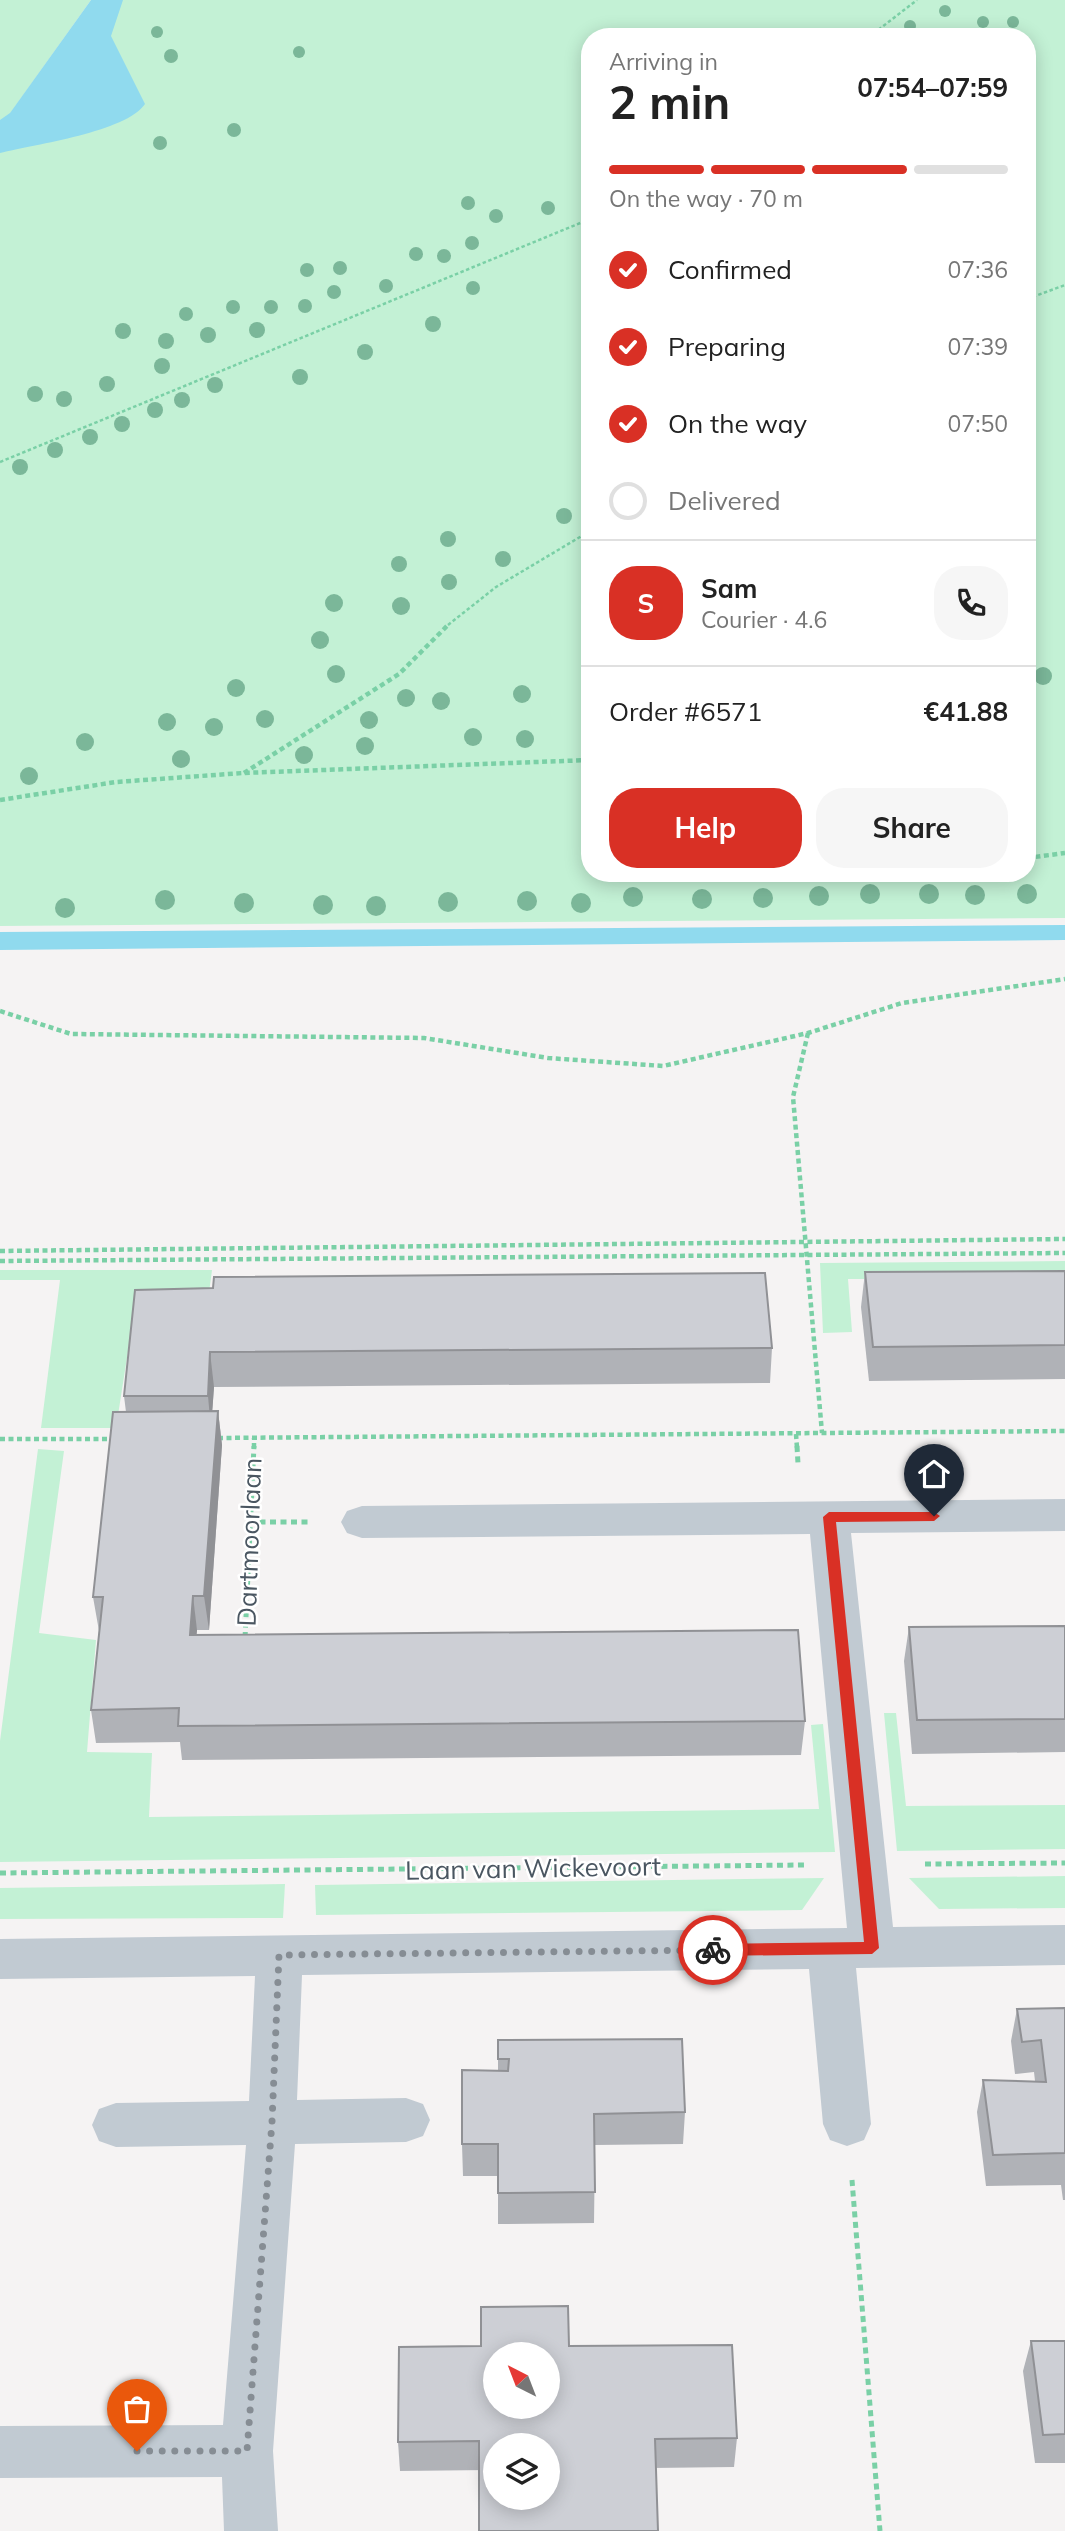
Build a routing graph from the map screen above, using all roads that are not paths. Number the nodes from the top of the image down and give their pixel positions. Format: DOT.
graph roads {
  1 [pos="1065,1515"];
  2 [pos="829,1517"];
  3 [pos="362,1522"];
  4 [pos="1065,1945"];
  5 [pos="851,1948"];
  6 [pos="279,1955"];
  7 [pos="0,1959"];
  8 [pos="406,2120"];
  9 [pos="272,2122"];
  10 [pos="847,2124"];
  11 [pos="116,2125"];
  12 [pos="247,2451"];
  13 [pos="0,2452"];
  14 [pos="251,2531"];
  1 -- 2 [label="street"];
  2 -- 3 [label="street"];
  2 -- 5 [label="street"];
  4 -- 5 [label="street"];
  5 -- 6 [label="street"];
  5 -- 10 [label="street"];
  6 -- 7 [label="street"];
  6 -- 9 [label="street"];
  8 -- 9 [label="street"];
  9 -- 11 [label="street"];
  9 -- 12 [label="street"];
  12 -- 13 [label="street"];
  12 -- 14 [label="street"];
}
